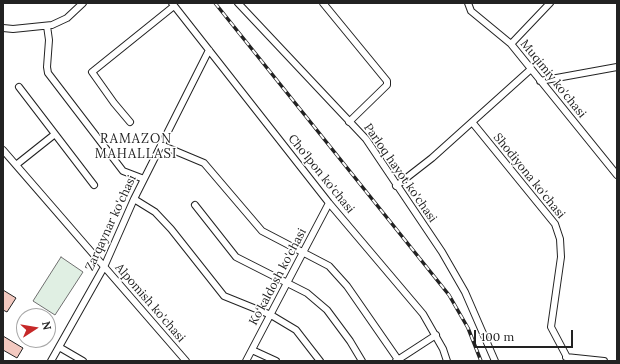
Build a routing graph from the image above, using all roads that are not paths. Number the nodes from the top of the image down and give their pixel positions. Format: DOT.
graph roads {
  1 [pos="83,3"];
  2 [pos="238,3"];
  3 [pos="323,3"];
  4 [pos="468,3"];
  5 [pos="550,3"];
  6 [pos="173,4"];
  7 [pos="47,26"];
  8 [pos="3,28"];
  9 [pos="511,44"];
  10 [pos="209,50"];
  11 [pos="617,67"];
  12 [pos="531,69"];
  13 [pos="540,80"];
  14 [pos="19,88"];
  15 [pos="130,122"];
  16 [pos="349,122"];
  17 [pos="472,122"];
  18 [pos="55,134"];
  19 [pos="161,146"];
  20 [pos="3,150"];
  21 [pos="16,165"];
  22 [pos="617,175"];
  23 [pos="144,179"];
  24 [pos="94,185"];
  25 [pos="396,186"];
  26 [pos="134,199"];
  27 [pos="329,203"];
  28 [pos="195,204"];
  29 [pos="304,252"];
  30 [pos="104,267"];
  31 [pos="288,282"];
  32 [pos="271,315"];
  33 [pos="436,335"];
  34 [pos="58,347"];
  35 [pos="252,350"];
  36 [pos="568,359"];
  37 [pos="398,360"];
  38 [pos="50,361"];
  39 [pos="83,361"];
  40 [pos="186,361"];
  41 [pos="246,361"];
  42 [pos="276,361"];
  43 [pos="320,361"];
  44 [pos="362,361"];
  45 [pos="447,361"];
  46 [pos="495,361"];
  47 [pos="604,361"];
  1 -- 7 [label="street"];
  2 -- 16 [label="street, Parloq hayot ko'chasi"];
  3 -- 16 [label="street"];
  4 -- 9 [label="street, Muqimiy ko'chasi"];
  5 -- 9 [label="street"];
  6 -- 10 [label="street, Cho‘lpon ko'chasi"];
  6 -- 15 [label="street"];
  7 -- 8 [label="street"];
  7 -- 23 [label="street"];
  9 -- 12 [label="street, Muqimiy ko'chasi"];
  10 -- 19 [label="street, Zarqaynar ko'chasi"];
  10 -- 27 [label="street, Cho‘lpon ko'chasi"];
  11 -- 13 [label="street"];
  12 -- 13 [label="street, Muqimiy ko'chasi"];
  12 -- 17 [label="street"];
  13 -- 22 [label="street, Muqimiy ko'chasi"];
  14 -- 18 [label="street"];
  16 -- 25 [label="street, Parloq hayot ko'chasi"];
  17 -- 25 [label="street"];
  17 -- 36 [label="street, Shodiyona ko'chasi"];
  18 -- 21 [label="street"];
  18 -- 24 [label="street"];
  19 -- 23 [label="street, Zarqaynar ko'chasi"];
  19 -- 29 [label="street"];
  20 -- 21 [label="street, Alpomish ko'chasi"];
  21 -- 30 [label="street, Alpomish ko'chasi"];
  23 -- 26 [label="street, Zarqaynar ko'chasi"];
  25 -- 46 [label="street, Parloq hayot ko'chasi"];
  26 -- 30 [label="street, Zarqaynar ko'chasi"];
  26 -- 32 [label="street"];
  27 -- 29 [label="street, Ko‘kaldosh ko'chasi"];
  27 -- 33 [label="street, Cho‘lpon ko'chasi"];
  28 -- 31 [label="street"];
  29 -- 31 [label="street, Ko‘kaldosh ko'chasi"];
  29 -- 37 [label="street"];
  30 -- 34 [label="street, Zarqaynar ko'chasi"];
  30 -- 40 [label="street, Alpomish ko'chasi"];
  31 -- 32 [label="street, Ko‘kaldosh ko'chasi"];
  31 -- 44 [label="street"];
  32 -- 35 [label="street, Ko‘kaldosh ko'chasi"];
  32 -- 43 [label="street"];
  33 -- 37 [label="street"];
  33 -- 45 [label="street, Cho‘lpon ko'chasi"];
  34 -- 38 [label="street, Zarqaynar ko'chasi"];
  34 -- 39 [label="street"];
  35 -- 41 [label="street, Ko‘kaldosh ko'chasi"];
  35 -- 42 [label="street"];
  36 -- 47 [label="street"];
}
